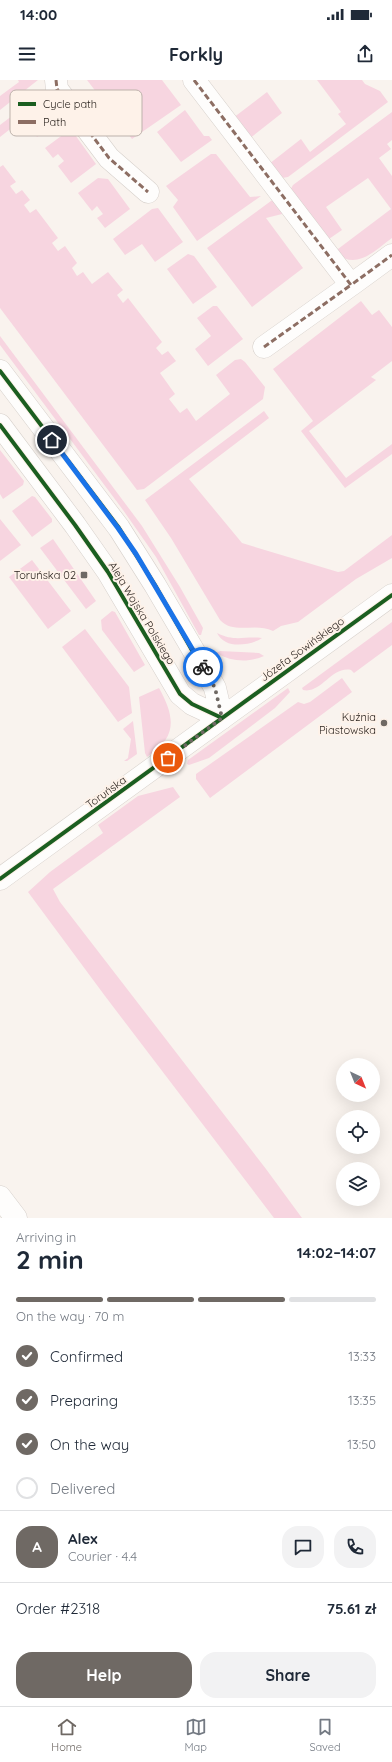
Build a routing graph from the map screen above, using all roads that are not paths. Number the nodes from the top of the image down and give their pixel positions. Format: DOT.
graph roads {
  1 [pos="56,80"];
  2 [pos="194,80"];
  3 [pos="58,90"];
  4 [pos="92,136"];
  5 [pos="148,192"];
  6 [pos="392,255"];
  7 [pos="351,285"];
  8 [pos="264,346"];
  9 [pos="0,371"];
  10 [pos="0,425"];
  11 [pos="392,595"];
  12 [pos="222,718"];
  13 [pos="0,879"];
  14 [pos="0,1197"];
  15 [pos="16,1218"];
  1 -- 3 [label="street"];
  2 -- 7 [label="street"];
  4 -- 5 [label="street"];
  6 -- 7 [label="street"];
  7 -- 8 [label="street"];
  9 -- 12 [label="street"];
  10 -- 12 [label="street, Aleja Wojska Polskiego"];
  11 -- 12 [label="street, Józefa Sowińskiego"];
  12 -- 13 [label="street, Toruńska"];
  14 -- 15 [label="street"];
}
